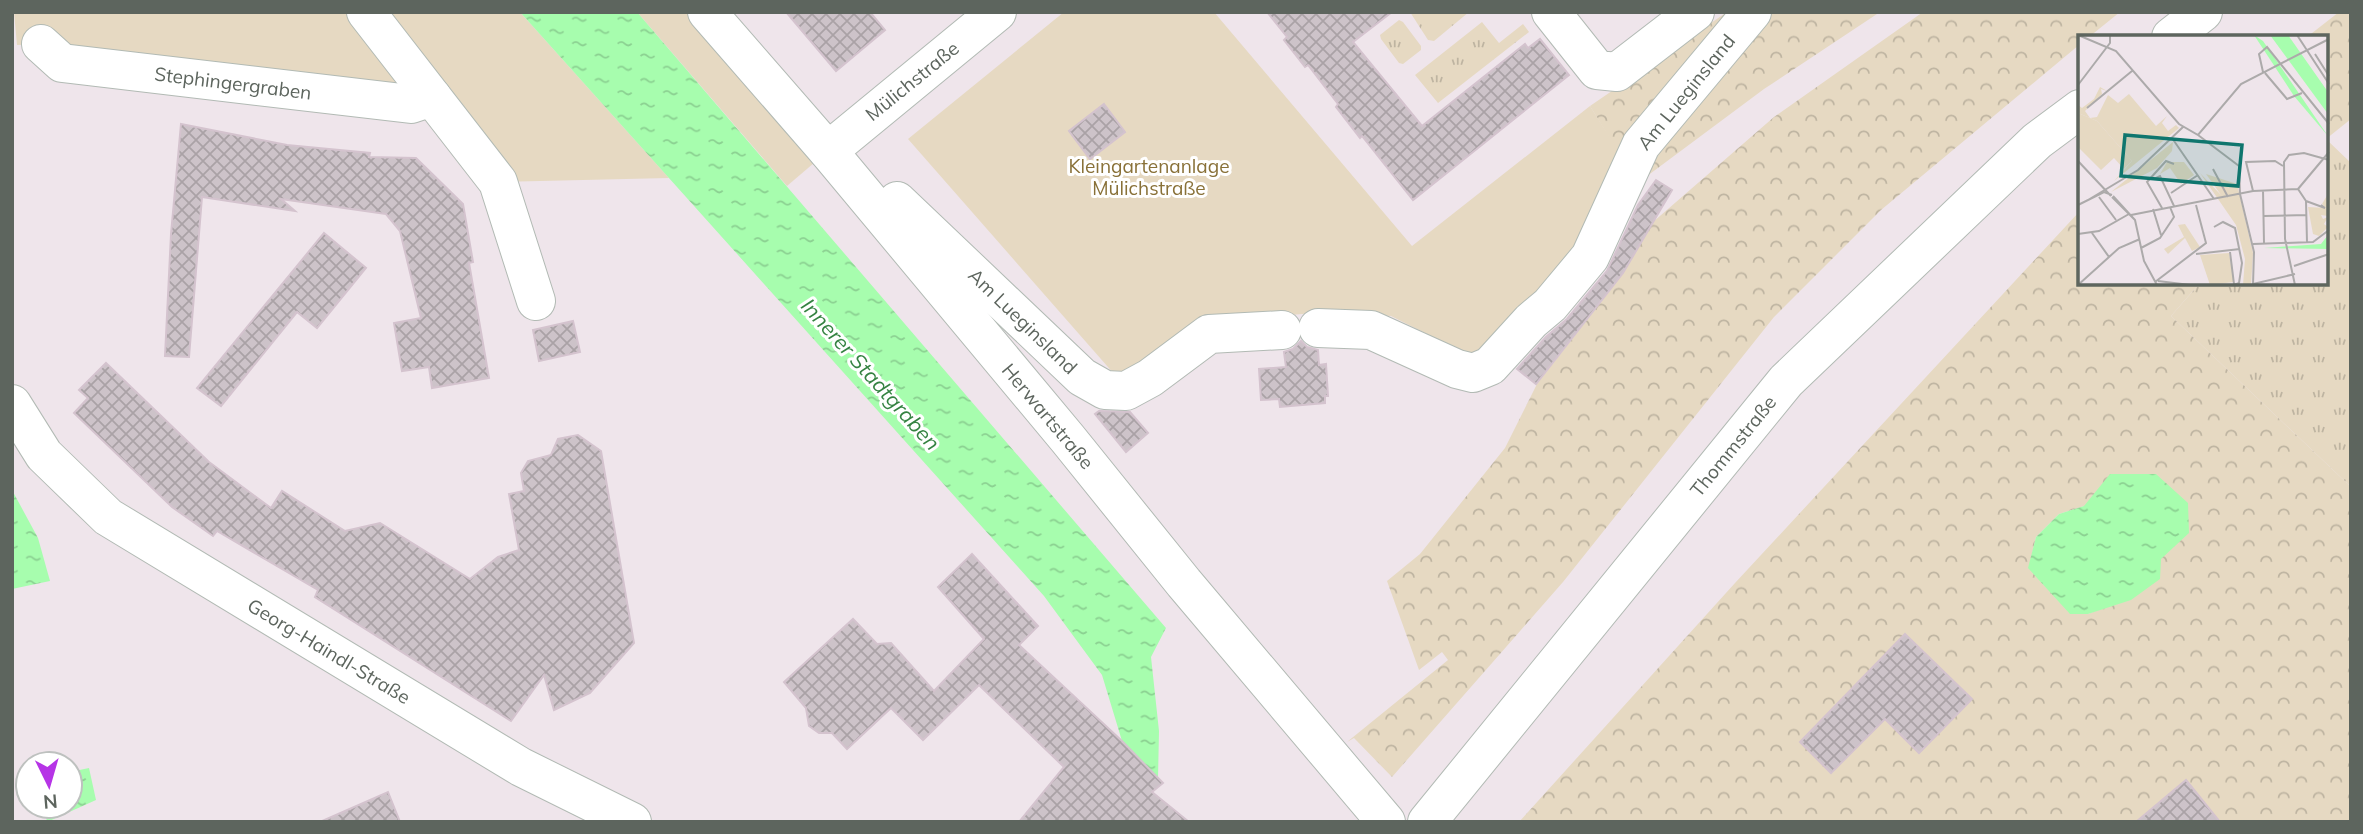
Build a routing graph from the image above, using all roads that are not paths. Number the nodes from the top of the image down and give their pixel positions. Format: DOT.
graph roads {
  1 [pos="366,12"];
  2 [pos="707,12"];
  3 [pos="997,12"];
  4 [pos="1551,12"];
  5 [pos="1695,12"];
  6 [pos="1752,12"];
  7 [pos="2203,12"];
  8 [pos="2174,35"];
  9 [pos="41,44"];
  10 [pos="432,97"];
  11 [pos="2078,110"];
  12 [pos="831,152"];
  13 [pos="536,301"];
  14 [pos="12,404"];
  15 [pos="632,822"];
  16 [pos="1386,822"];
  17 [pos="1427,822"];
  1 -- 10 [label="street"];
  2 -- 12 [label="street, Herwartstraße"];
  3 -- 12 [label="street, Mülichstraße"];
  4 -- 5 [label="street"];
  6 -- 12 [label="street, Am Lueginsland"];
  7 -- 8 [label="street"];
  9 -- 10 [label="street, Stephingergraben"];
  10 -- 13 [label="street"];
  11 -- 17 [label="street, Thommstraße"];
  12 -- 16 [label="street, Herwartstraße"];
  14 -- 15 [label="street, Georg-Haindl-Straße"];
}
